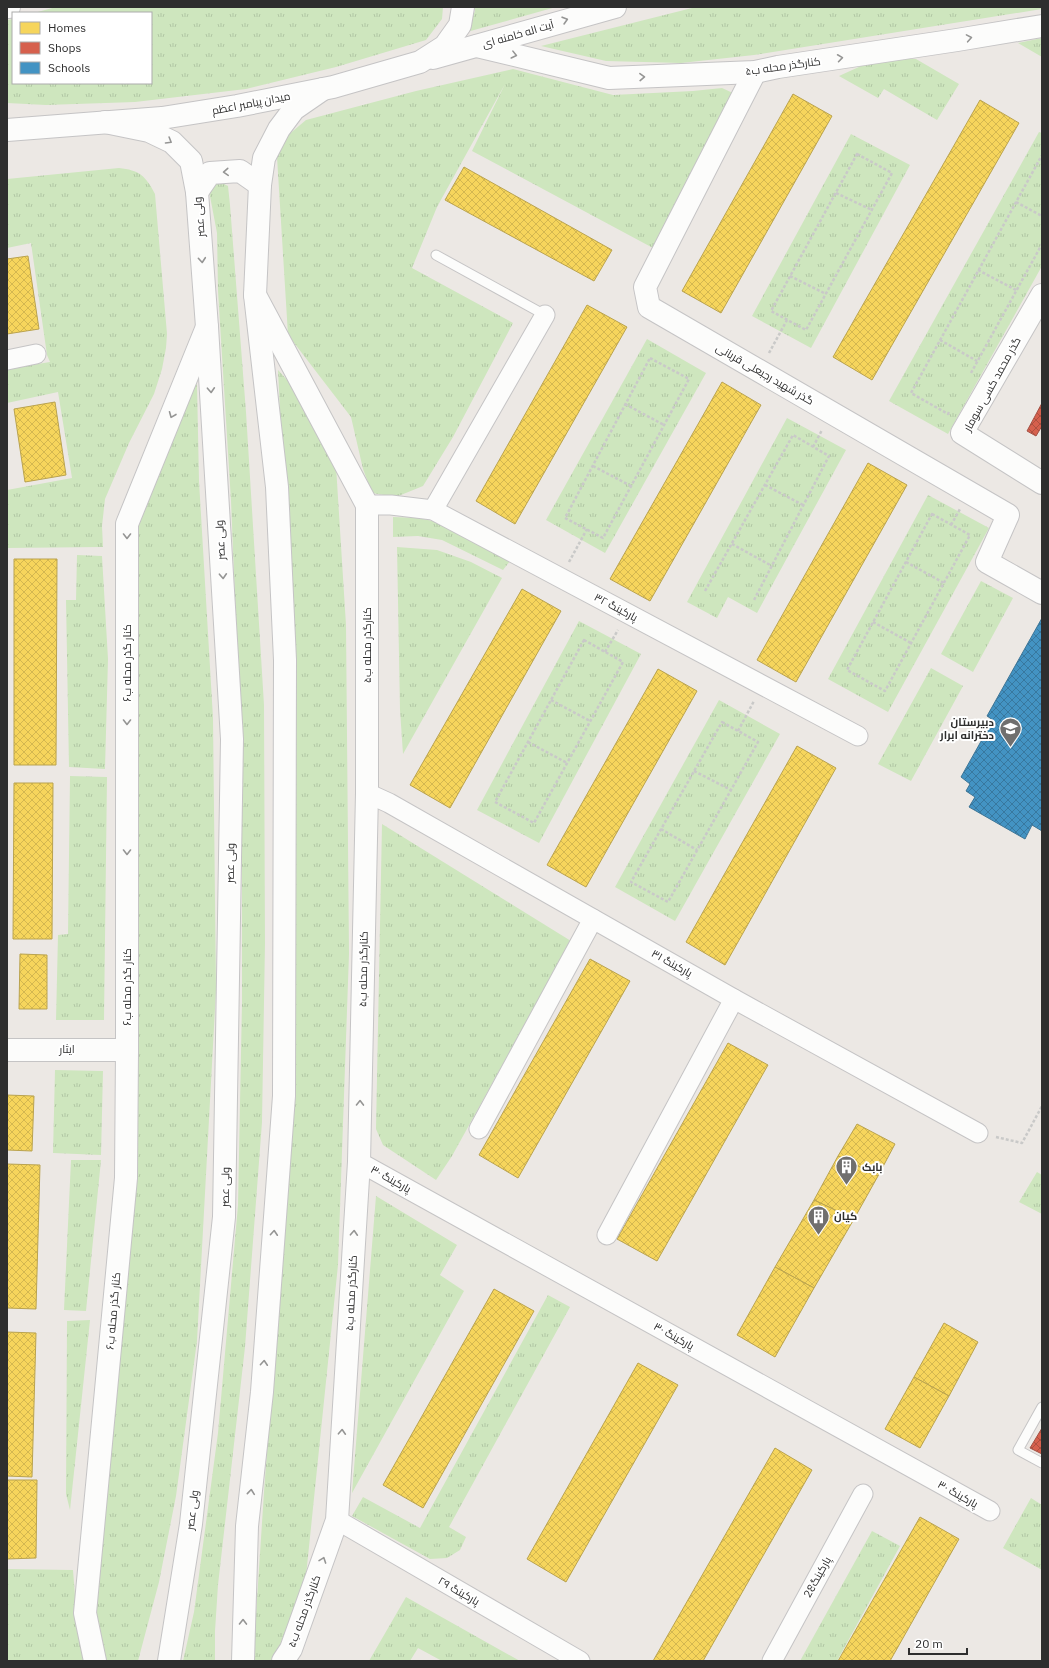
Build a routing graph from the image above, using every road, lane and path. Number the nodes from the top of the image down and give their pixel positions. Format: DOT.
graph roads {
  1 [pos="463,7"];
  2 [pos="616,7"];
  3 [pos="589,10"];
  4 [pos="1042,26"];
  5 [pos="477,46"];
  6 [pos="420,62"];
  7 [pos="756,72"];
  8 [pos="323,89"];
  9 [pos="105,122"];
  10 [pos="13,126"];
  11 [pos="1042,155"];
  12 [pos="260,185"];
  13 [pos="197,192"];
  14 [pos="836,193"];
  15 [pos="1016,202"];
  16 [pos="872,210"];
  17 [pos="1042,216"];
  18 [pos="1042,244"];
  19 [pos="436,255"];
  20 [pos="978,270"];
  21 [pos="790,276"];
  22 [pos="1016,290"];
  23 [pos="826,294"];
  24 [pos="255,295"];
  25 [pos="1042,295"];
  26 [pos="545,315"];
  27 [pos="787,320"];
  28 [pos="208,327"];
  29 [pos="940,340"];
  30 [pos="36,354"];
  31 [pos="7,360"];
  32 [pos="977,361"];
  33 [pos="759,371"];
  34 [pos="970,374"];
  35 [pos="625,404"];
  36 [pos="952,407"];
  37 [pos="664,425"];
  38 [pos="593,466"];
  39 [pos="1042,483"];
  40 [pos="765,485"];
  41 [pos="631,486"];
  42 [pos="367,505"];
  43 [pos="803,505"];
  44 [pos="433,510"];
  45 [pos="587,529"];
  46 [pos="732,544"];
  47 [pos="906,562"];
  48 [pos="772,566"];
  49 [pos="561,578"];
  50 [pos="944,583"];
  51 [pos="706,591"];
  52 [pos="1042,593"];
  53 [pos="754,600"];
  54 [pos="628,614"];
  55 [pos="873,622"];
  56 [pos="911,643"];
  57 [pos="605,652"];
  58 [pos="762,685"];
  59 [pos="551,700"];
  60 [pos="590,721"];
  61 [pos="738,731"];
  62 [pos="858,736"];
  63 [pos="528,742"];
  64 [pos="567,763"];
  65 [pos="694,771"];
  66 [pos="731,790"];
  67 [pos="367,793"];
  68 [pos="661,829"];
  69 [pos="697,850"];
  70 [pos="593,919"];
  71 [pos="734,998"];
  72 [pos="7,1050"];
  73 [pos="128,1050"];
  74 [pos="1042,1106"];
  75 [pos="479,1128"];
  76 [pos="978,1133"];
  77 [pos="359,1162"];
  78 [pos="606,1235"];
  79 [pos="1042,1407"];
  80 [pos="1042,1463"];
  81 [pos="863,1494"];
  82 [pos="990,1511"];
  83 [pos="337,1520"];
  84 [pos="95,1661"];
  85 [pos="169,1661"];
  86 [pos="243,1661"];
  87 [pos="283,1661"];
  88 [pos="580,1661"];
  89 [pos="772,1661"];
  1 -- 6 [label="street, میدان پیامبر اعظم"];
  2 -- 3 [label="street, آیت اله خامنه ای"];
  5 -- 3 [label="street, آیت اله خامنه ای, one-way"];
  7 -- 4 [label="street, کنارگذر محله ب۵, one-way"];
  5 -- 6 [label="street, آیت اله خامنه ای"];
  5 -- 7 [label="street, کنارگذر محله ب۵, one-way"];
  6 -- 8 [label="street, میدان پیامبر اعظم"];
  7 -- 33 [label="street, گذر شهید رجبعلی قربانی"];
  8 -- 9 [label="street, میدان پیامبر اعظم"];
  8 -- 12 [label="street"];
  9 -- 10 [label="street, میدان پیامبر اعظم"];
  9 -- 13 [label="street, ولی عصر, one-way"];
  11 -- 15 [label="path"];
  12 -- 13 [label="street, one-way"];
  12 -- 24 [label="street"];
  13 -- 28 [label="street, ولی عصر, one-way"];
  14 -- 16 [label="path"];
  14 -- 16 [label="path"];
  14 -- 21 [label="path"];
  15 -- 17 [label="path"];
  15 -- 20 [label="path"];
  16 -- 23 [label="path"];
  18 -- 22 [label="path"];
  19 -- 26 [label="lane"];
  20 -- 22 [label="path"];
  20 -- 29 [label="path"];
  21 -- 23 [label="path"];
  21 -- 27 [label="path"];
  22 -- 32 [label="path"];
  23 -- 27 [label="path"];
  24 -- 42 [label="street, کنارگذر محله ب۵"];
  86 -- 24 [label="street, one-way"];
  25 -- 39 [label="street, گذر محمد کسی سومار"];
  26 -- 44 [label="street"];
  27 -- 33 [label="path"];
  28 -- 73 [label="street, کنار گذر محله ب۶, one-way"];
  28 -- 85 [label="street, ولی عصر, one-way"];
  29 -- 32 [label="path"];
  29 -- 36 [label="path"];
  30 -- 31 [label="street"];
  32 -- 34 [label="path"];
  33 -- 52 [label="street, گذر شهید رجبعلی قربانی"];
  35 -- 37 [label="path"];
  35 -- 37 [label="path"];
  35 -- 38 [label="path"];
  37 -- 41 [label="path"];
  38 -- 41 [label="path"];
  38 -- 45 [label="path"];
  40 -- 43 [label="path"];
  40 -- 43 [label="path"];
  40 -- 46 [label="path"];
  41 -- 45 [label="path"];
  42 -- 44 [label="street, پارکینگ ۳۲"];
  42 -- 67 [label="street, کنارگذر محله ب۵"];
  43 -- 48 [label="path"];
  44 -- 49 [label="street, پارکینگ ۳۲"];
  45 -- 49 [label="path"];
  46 -- 48 [label="path"];
  46 -- 51 [label="path"];
  47 -- 50 [label="path"];
  47 -- 50 [label="path"];
  47 -- 55 [label="path"];
  48 -- 53 [label="path"];
  49 -- 54 [label="street, پارکینگ ۳۲"];
  50 -- 56 [label="path"];
  54 -- 57 [label="path"];
  54 -- 58 [label="street, پارکینگ ۳۲"];
  55 -- 56 [label="path"];
  55 -- 56 [label="path"];
  57 -- 59 [label="path"];
  57 -- 60 [label="path"];
  58 -- 61 [label="path"];
  58 -- 62 [label="street, پارکینگ ۳۲"];
  59 -- 60 [label="path"];
  59 -- 63 [label="path"];
  60 -- 64 [label="path"];
  61 -- 65 [label="path"];
  61 -- 66 [label="path"];
  63 -- 64 [label="path"];
  63 -- 64 [label="path"];
  65 -- 66 [label="path"];
  65 -- 68 [label="path"];
  66 -- 69 [label="path"];
  67 -- 70 [label="street, پارکینگ ۳۱"];
  77 -- 67 [label="street, کنارگذر محله ب۵, one-way"];
  68 -- 69 [label="path"];
  68 -- 69 [label="path"];
  70 -- 71 [label="street, پارکینگ ۳۱"];
  70 -- 75 [label="street"];
  71 -- 76 [label="street, پارکینگ ۳۱"];
  71 -- 78 [label="street"];
  72 -- 73 [label="street, ایثار"];
  73 -- 84 [label="street, کنار گذر محله ب۶"];
  74 -- 76 [label="path"];
  77 -- 82 [label="street, پارکینگ ۳۰"];
  83 -- 77 [label="street, کنارگذر محله ب۵, one-way"];
  79 -- 80 [label="lane"];
  81 -- 89 [label="street, پارکینگ28"];
  87 -- 83 [label="street, کنارگذر محله ب۵, one-way"];
  83 -- 88 [label="street, پارکینگ ۲۹"];
}
